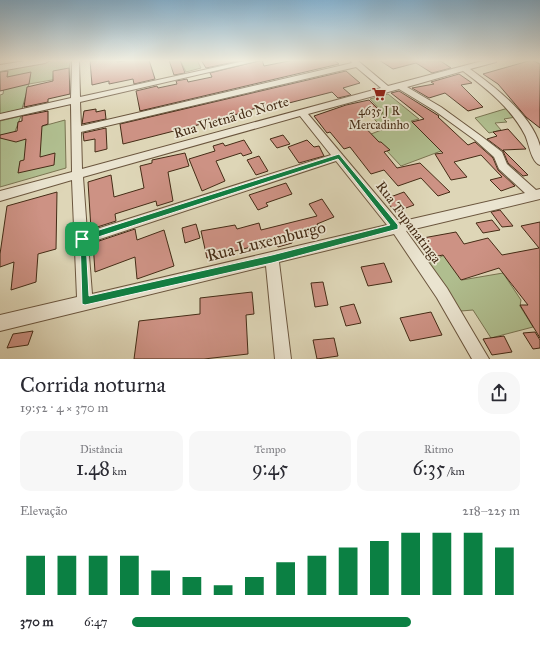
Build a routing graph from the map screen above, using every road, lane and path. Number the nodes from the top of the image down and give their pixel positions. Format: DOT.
graph roads {
  1 [pos="75,77"];
  2 [pos="181,77"];
  3 [pos="295,77"];
  4 [pos="372,77"];
  5 [pos="432,77"];
  6 [pos="478,77"];
  7 [pos="400,86"];
  8 [pos="387,89"];
  9 [pos="75,100"];
  10 [pos="301,112"];
  11 [pos="0,117"];
  12 [pos="77,130"];
  13 [pos="339,156"];
  14 [pos="540,161"];
  15 [pos="77,174"];
  16 [pos="537,194"];
  17 [pos="0,196"];
  18 [pos="396,227"];
  19 [pos="82,239"];
  20 [pos="272,259"];
  21 [pos="85,301"];
  22 [pos="0,323"];
  23 [pos="283,359"];
  24 [pos="481,359"];
  1 -- 9 [label="street"];
  2 -- 9 [label="street"];
  3 -- 12 [label="street"];
  4 -- 8 [label="street"];
  5 -- 7 [label="street, Rua Vietnã do Norte"];
  6 -- 14 [label="street"];
  7 -- 8 [label="street, Rua Vietnã do Norte"];
  7 -- 16 [label="street"];
  8 -- 10 [label="street, Rua Vietnã do Norte"];
  9 -- 11 [label="street"];
  9 -- 12 [label="street"];
  10 -- 13 [label="street, Rua Tupanatinga"];
  10 -- 15 [label="street, Rua Vietnã do Norte"];
  12 -- 15 [label="street"];
  13 -- 18 [label="street, Rua Tupanatinga"];
  13 -- 19 [label="street"];
  15 -- 17 [label="street, Rua Vietnã do Norte"];
  15 -- 19 [label="street"];
  16 -- 18 [label="street, Rua Luxemburgo"];
  18 -- 20 [label="street, Rua Luxemburgo"];
  18 -- 24 [label="street, Rua Tupanatinga"];
  19 -- 21 [label="street"];
  20 -- 21 [label="street, Rua Luxemburgo"];
  20 -- 23 [label="street"];
  21 -- 22 [label="street, Rua Luxemburgo"];
}
